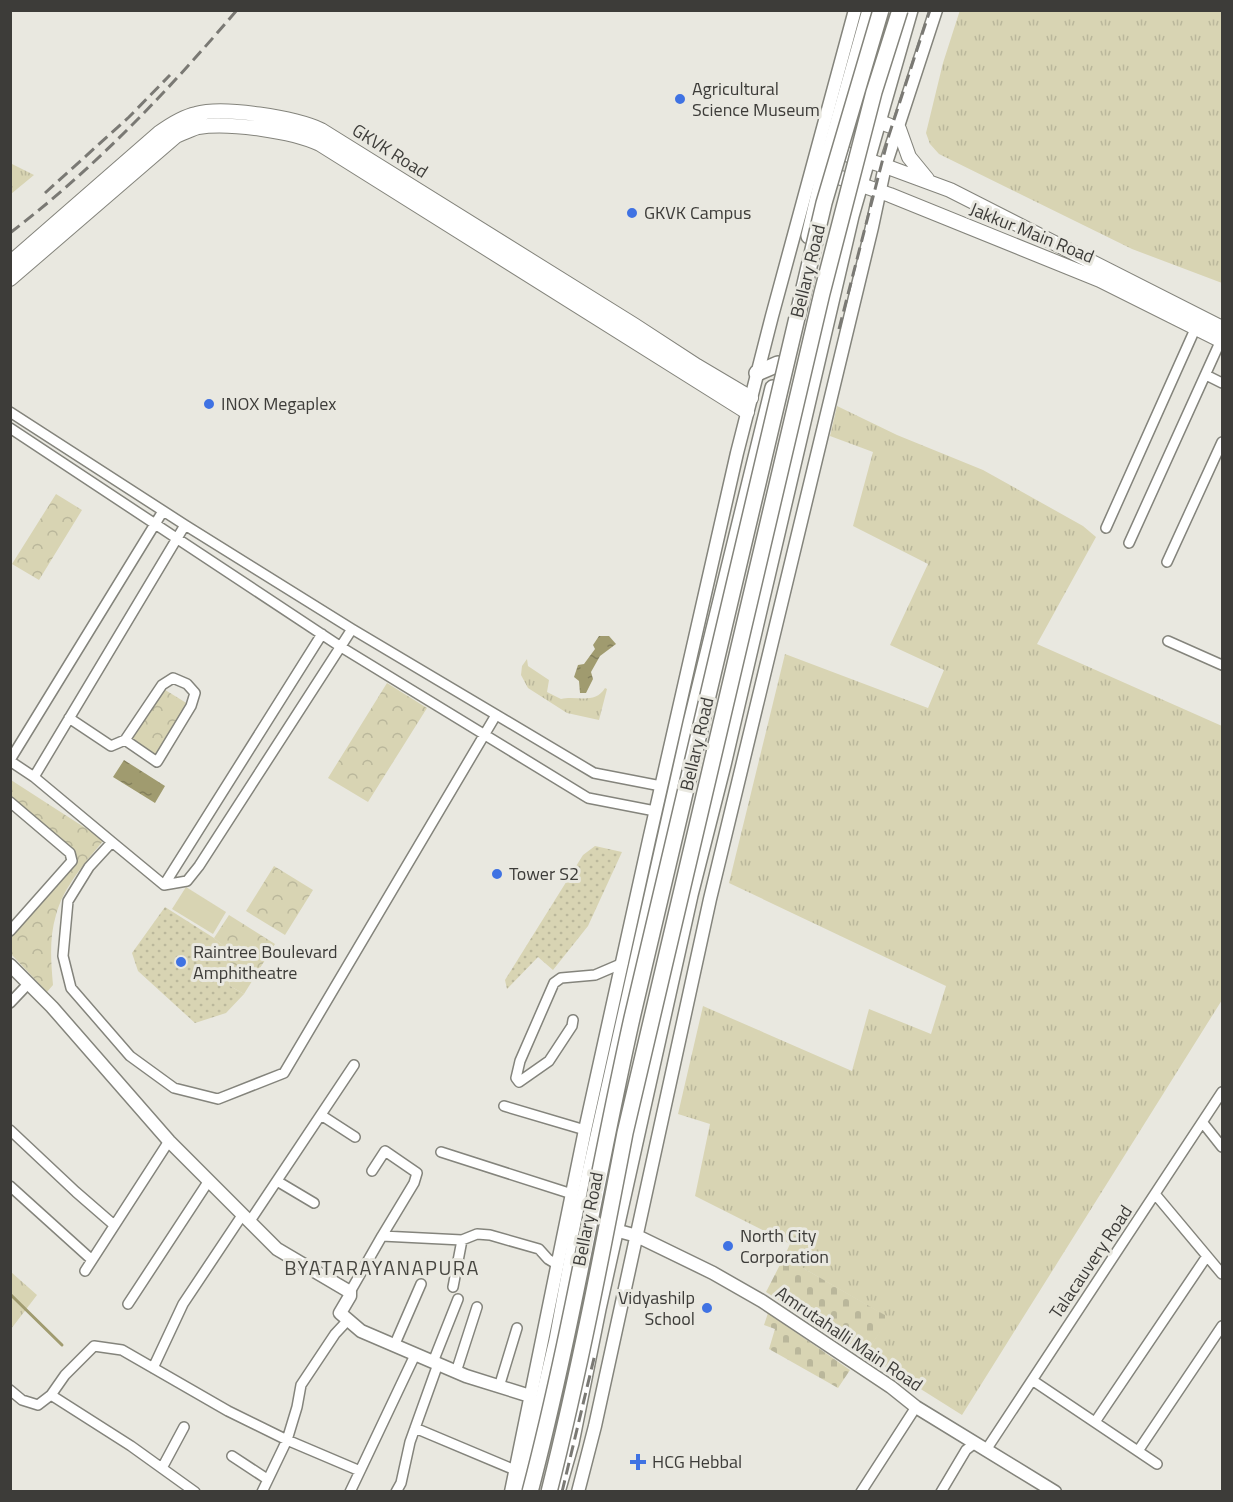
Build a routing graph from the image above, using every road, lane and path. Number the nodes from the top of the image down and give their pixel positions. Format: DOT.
graph roads {
  1 [pos="855,10"];
  2 [pos="870,10"];
  3 [pos="880,10"];
  4 [pos="900,10"];
  5 [pos="910,10"];
  6 [pos="936,10"];
  7 [pos="877,121"];
  8 [pos="189,123"];
  9 [pos="899,129"];
  10 [pos="824,147"];
  11 [pos="866,160"];
  12 [pos="885,166"];
  13 [pos="818,170"];
  14 [pos="931,183"];
  15 [pos="858,185"];
  16 [pos="879,191"];
  17 [pos="10,263"];
  18 [pos="10,279"];
  19 [pos="1196,327"];
  20 [pos="1222,336"];
  21 [pos="778,364"];
  22 [pos="757,373"];
  23 [pos="1206,375"];
  24 [pos="1222,383"];
  25 [pos="751,398"];
  26 [pos="10,412"];
  27 [pos="747,412"];
  28 [pos="11,430"];
  29 [pos="1222,442"];
  30 [pos="163,511"];
  31 [pos="155,524"];
  32 [pos="184,525"];
  33 [pos="1106,528"];
  34 [pos="177,538"];
  35 [pos="1129,543"];
  36 [pos="1167,562"];
  37 [pos="352,629"];
  38 [pos="322,634"];
  39 [pos="1168,641"];
  40 [pos="341,647"];
  41 [pos="1222,665"];
  42 [pos="496,715"];
  43 [pos="69,718"];
  44 [pos="485,734"];
  45 [pos="125,740"];
  46 [pos="10,760"];
  47 [pos="34,777"];
  48 [pos="661,786"];
  49 [pos="10,802"];
  50 [pos="655,811"];
  51 [pos="112,842"];
  52 [pos="164,885"];
  53 [pos="10,931"];
  54 [pos="623,963"];
  55 [pos="10,965"];
  56 [pos="28,984"];
  57 [pos="10,1003"];
  58 [pos="573,1020"];
  59 [pos="605,1045"];
  60 [pos="614,1061"];
  61 [pos="354,1065"];
  62 [pos="1222,1092"];
  63 [pos="504,1106"];
  64 [pos="321,1115"];
  65 [pos="1203,1123"];
  66 [pos="10,1130"];
  67 [pos="585,1130"];
  68 [pos="355,1137"];
  69 [pos="169,1141"];
  70 [pos="1222,1147"];
  71 [pos="441,1152"];
  72 [pos="372,1171"];
  73 [pos="277,1181"];
  74 [pos="208,1182"];
  75 [pos="10,1186"];
  76 [pos="572,1194"];
  77 [pos="1155,1194"];
  78 [pos="314,1203"];
  79 [pos="247,1218"];
  80 [pos="579,1221"];
  81 [pos="114,1225"];
  82 [pos="616,1230"];
  83 [pos="382,1236"];
  84 [pos="637,1236"];
  85 [pos="462,1240"];
  86 [pos="1207,1256"];
  87 [pos="92,1260"];
  88 [pos="558,1265"];
  89 [pos="85,1271"];
  90 [pos="1222,1274"];
  91 [pos="421,1284"];
  92 [pos="453,1287"];
  93 [pos="350,1292"];
  94 [pos="458,1299"];
  95 [pos="128,1304"];
  96 [pos="477,1307"];
  97 [pos="348,1320"];
  98 [pos="1222,1326"];
  99 [pos="517,1328"];
  100 [pos="394,1346"];
  101 [pos="415,1355"];
  102 [pos="436,1363"];
  103 [pos="153,1368"];
  104 [pos="456,1372"];
  105 [pos="1032,1380"];
  106 [pos="499,1387"];
  107 [pos="10,1390"];
  108 [pos="51,1395"];
  109 [pos="530,1396"];
  110 [pos="916,1407"];
  111 [pos="1095,1422"];
  112 [pos="184,1427"];
  113 [pos="415,1428"];
  114 [pos="287,1440"];
  115 [pos="980,1447"];
  116 [pos="1138,1451"];
  117 [pos="232,1456"];
  118 [pos="1157,1464"];
  119 [pos="162,1468"];
  120 [pos="515,1470"];
  121 [pos="360,1471"];
  122 [pos="267,1479"];
  123 [pos="195,1491"];
  124 [pos="262,1491"];
  125 [pos="350,1491"];
  126 [pos="396,1491"];
  127 [pos="511,1491"];
  128 [pos="521,1491"];
  129 [pos="530,1491"];
  130 [pos="549,1491"];
  131 [pos="557,1491"];
  132 [pos="578,1491"];
  133 [pos="861,1491"];
  134 [pos="941,1491"];
  135 [pos="1055,1491"];
  1 -- 10 [label="street"];
  2 -- 10 [label="highway, Bellary Road"];
  3 -- 129 [label="highway, Bellary Road, bridge"];
  4 -- 130 [label="highway, Bellary Road, bridge"];
  5 -- 7 [label="highway, Bellary Road"];
  6 -- 9 [label="street"];
  7 -- 9 [label="main road"];
  7 -- 11 [label="highway, Bellary Road"];
  8 -- 17 [label="main road, GKVK Road"];
  8 -- 18 [label="main road, GKVK Road"];
  8 -- 25 [label="main road, GKVK Road"];
  8 -- 27 [label="main road, GKVK Road"];
  9 -- 12 [label="street"];
  9 -- 14 [label="main road"];
  10 -- 11 [label="main road, Jakkur Main Road"];
  10 -- 13 [label="highway, Bellary Road"];
  11 -- 12 [label="main road, Jakkur Main Road"];
  11 -- 15 [label="highway, Bellary Road"];
  12 -- 14 [label="main road, Jakkur Main Road"];
  12 -- 16 [label="street"];
  13 -- 15 [label="main road, Jakkur Main Road"];
  13 -- 21 [label="highway, Bellary Road"];
  13 -- 22 [label="street"];
  14 -- 20 [label="main road, Jakkur Main Road"];
  15 -- 16 [label="main road, Jakkur Main Road"];
  15 -- 82 [label="highway, Bellary Road"];
  16 -- 19 [label="main road, Jakkur Main Road"];
  16 -- 84 [label="street"];
  19 -- 20 [label="main road, Jakkur Main Road"];
  19 -- 33 [label="street"];
  20 -- 23 [label="street"];
  21 -- 22 [label="highway"];
  21 -- 60 [label="highway, Bellary Road"];
  22 -- 25 [label="street"];
  23 -- 24 [label="street"];
  23 -- 35 [label="street"];
  25 -- 27 [label="street"];
  26 -- 30 [label="street"];
  27 -- 48 [label="street"];
  28 -- 31 [label="street"];
  29 -- 36 [label="street"];
  30 -- 31 [label="street"];
  30 -- 32 [label="street"];
  31 -- 34 [label="street"];
  31 -- 46 [label="street"];
  32 -- 34 [label="street"];
  32 -- 37 [label="street"];
  34 -- 38 [label="street"];
  34 -- 43 [label="street"];
  37 -- 40 [label="street"];
  37 -- 42 [label="street"];
  38 -- 40 [label="street"];
  38 -- 52 [label="street"];
  39 -- 41 [label="street"];
  40 -- 44 [label="street"];
  40 -- 52 [label="street"];
  42 -- 44 [label="street"];
  42 -- 48 [label="street"];
  43 -- 45 [label="street"];
  43 -- 47 [label="street"];
  44 -- 50 [label="street"];
  44 -- 51 [label="street"];
  45 -- 45 [label="street"];
  46 -- 47 [label="street"];
  47 -- 51 [label="street"];
  48 -- 50 [label="street"];
  49 -- 53 [label="street"];
  50 -- 54 [label="street"];
  51 -- 52 [label="street"];
  54 -- 58 [label="street"];
  54 -- 59 [label="street"];
  55 -- 56 [label="street"];
  56 -- 57 [label="street"];
  56 -- 69 [label="street"];
  59 -- 60 [label="highway"];
  59 -- 67 [label="street"];
  60 -- 80 [label="highway, Bellary Road"];
  61 -- 64 [label="street"];
  62 -- 65 [label="street, Talacauvery Road"];
  63 -- 67 [label="street"];
  64 -- 68 [label="street"];
  64 -- 73 [label="street"];
  65 -- 70 [label="street"];
  65 -- 77 [label="street, Talacauvery Road"];
  66 -- 81 [label="street"];
  67 -- 76 [label="street"];
  69 -- 74 [label="street"];
  69 -- 81 [label="street"];
  71 -- 76 [label="street"];
  72 -- 83 [label="street"];
  73 -- 78 [label="street"];
  73 -- 79 [label="street"];
  74 -- 79 [label="street"];
  74 -- 95 [label="street"];
  75 -- 87 [label="street"];
  76 -- 88 [label="street"];
  77 -- 86 [label="street"];
  77 -- 105 [label="street, Talacauvery Road"];
  79 -- 93 [label="street"];
  79 -- 103 [label="street"];
  80 -- 82 [label="street, Amrutahalli Main Road"];
  80 -- 128 [label="highway, Bellary Road"];
  81 -- 87 [label="street"];
  82 -- 84 [label="street, Amrutahalli Main Road"];
  82 -- 131 [label="highway, Bellary Road"];
  83 -- 85 [label="street"];
  83 -- 93 [label="street"];
  84 -- 110 [label="street, Amrutahalli Main Road"];
  84 -- 132 [label="street"];
  85 -- 88 [label="street"];
  85 -- 92 [label="street"];
  86 -- 90 [label="street"];
  86 -- 111 [label="street"];
  87 -- 89 [label="street"];
  88 -- 109 [label="street"];
  91 -- 100 [label="street"];
  93 -- 97 [label="street"];
  94 -- 102 [label="street"];
  96 -- 104 [label="street"];
  97 -- 100 [label="street"];
  97 -- 114 [label="street"];
  98 -- 116 [label="street"];
  99 -- 106 [label="street"];
  100 -- 101 [label="street"];
  101 -- 102 [label="street"];
  101 -- 121 [label="street"];
  102 -- 104 [label="street"];
  102 -- 113 [label="street"];
  103 -- 108 [label="street"];
  103 -- 114 [label="street"];
  104 -- 106 [label="street"];
  105 -- 111 [label="street"];
  105 -- 115 [label="street, Talacauvery Road"];
  106 -- 109 [label="street"];
  107 -- 108 [label="street"];
  108 -- 119 [label="street"];
  109 -- 120 [label="street"];
  110 -- 115 [label="street, Amrutahalli Main Road"];
  110 -- 133 [label="street"];
  111 -- 116 [label="street"];
  112 -- 119 [label="street"];
  113 -- 120 [label="street"];
  113 -- 126 [label="street"];
  114 -- 121 [label="street"];
  114 -- 122 [label="street"];
  115 -- 134 [label="street, Talacauvery Road"];
  115 -- 135 [label="street, Amrutahalli Main Road"];
  116 -- 118 [label="street"];
  117 -- 122 [label="street"];
  119 -- 123 [label="street"];
  120 -- 127 [label="street"];
  121 -- 125 [label="street"];
  122 -- 124 [label="street"];
}
